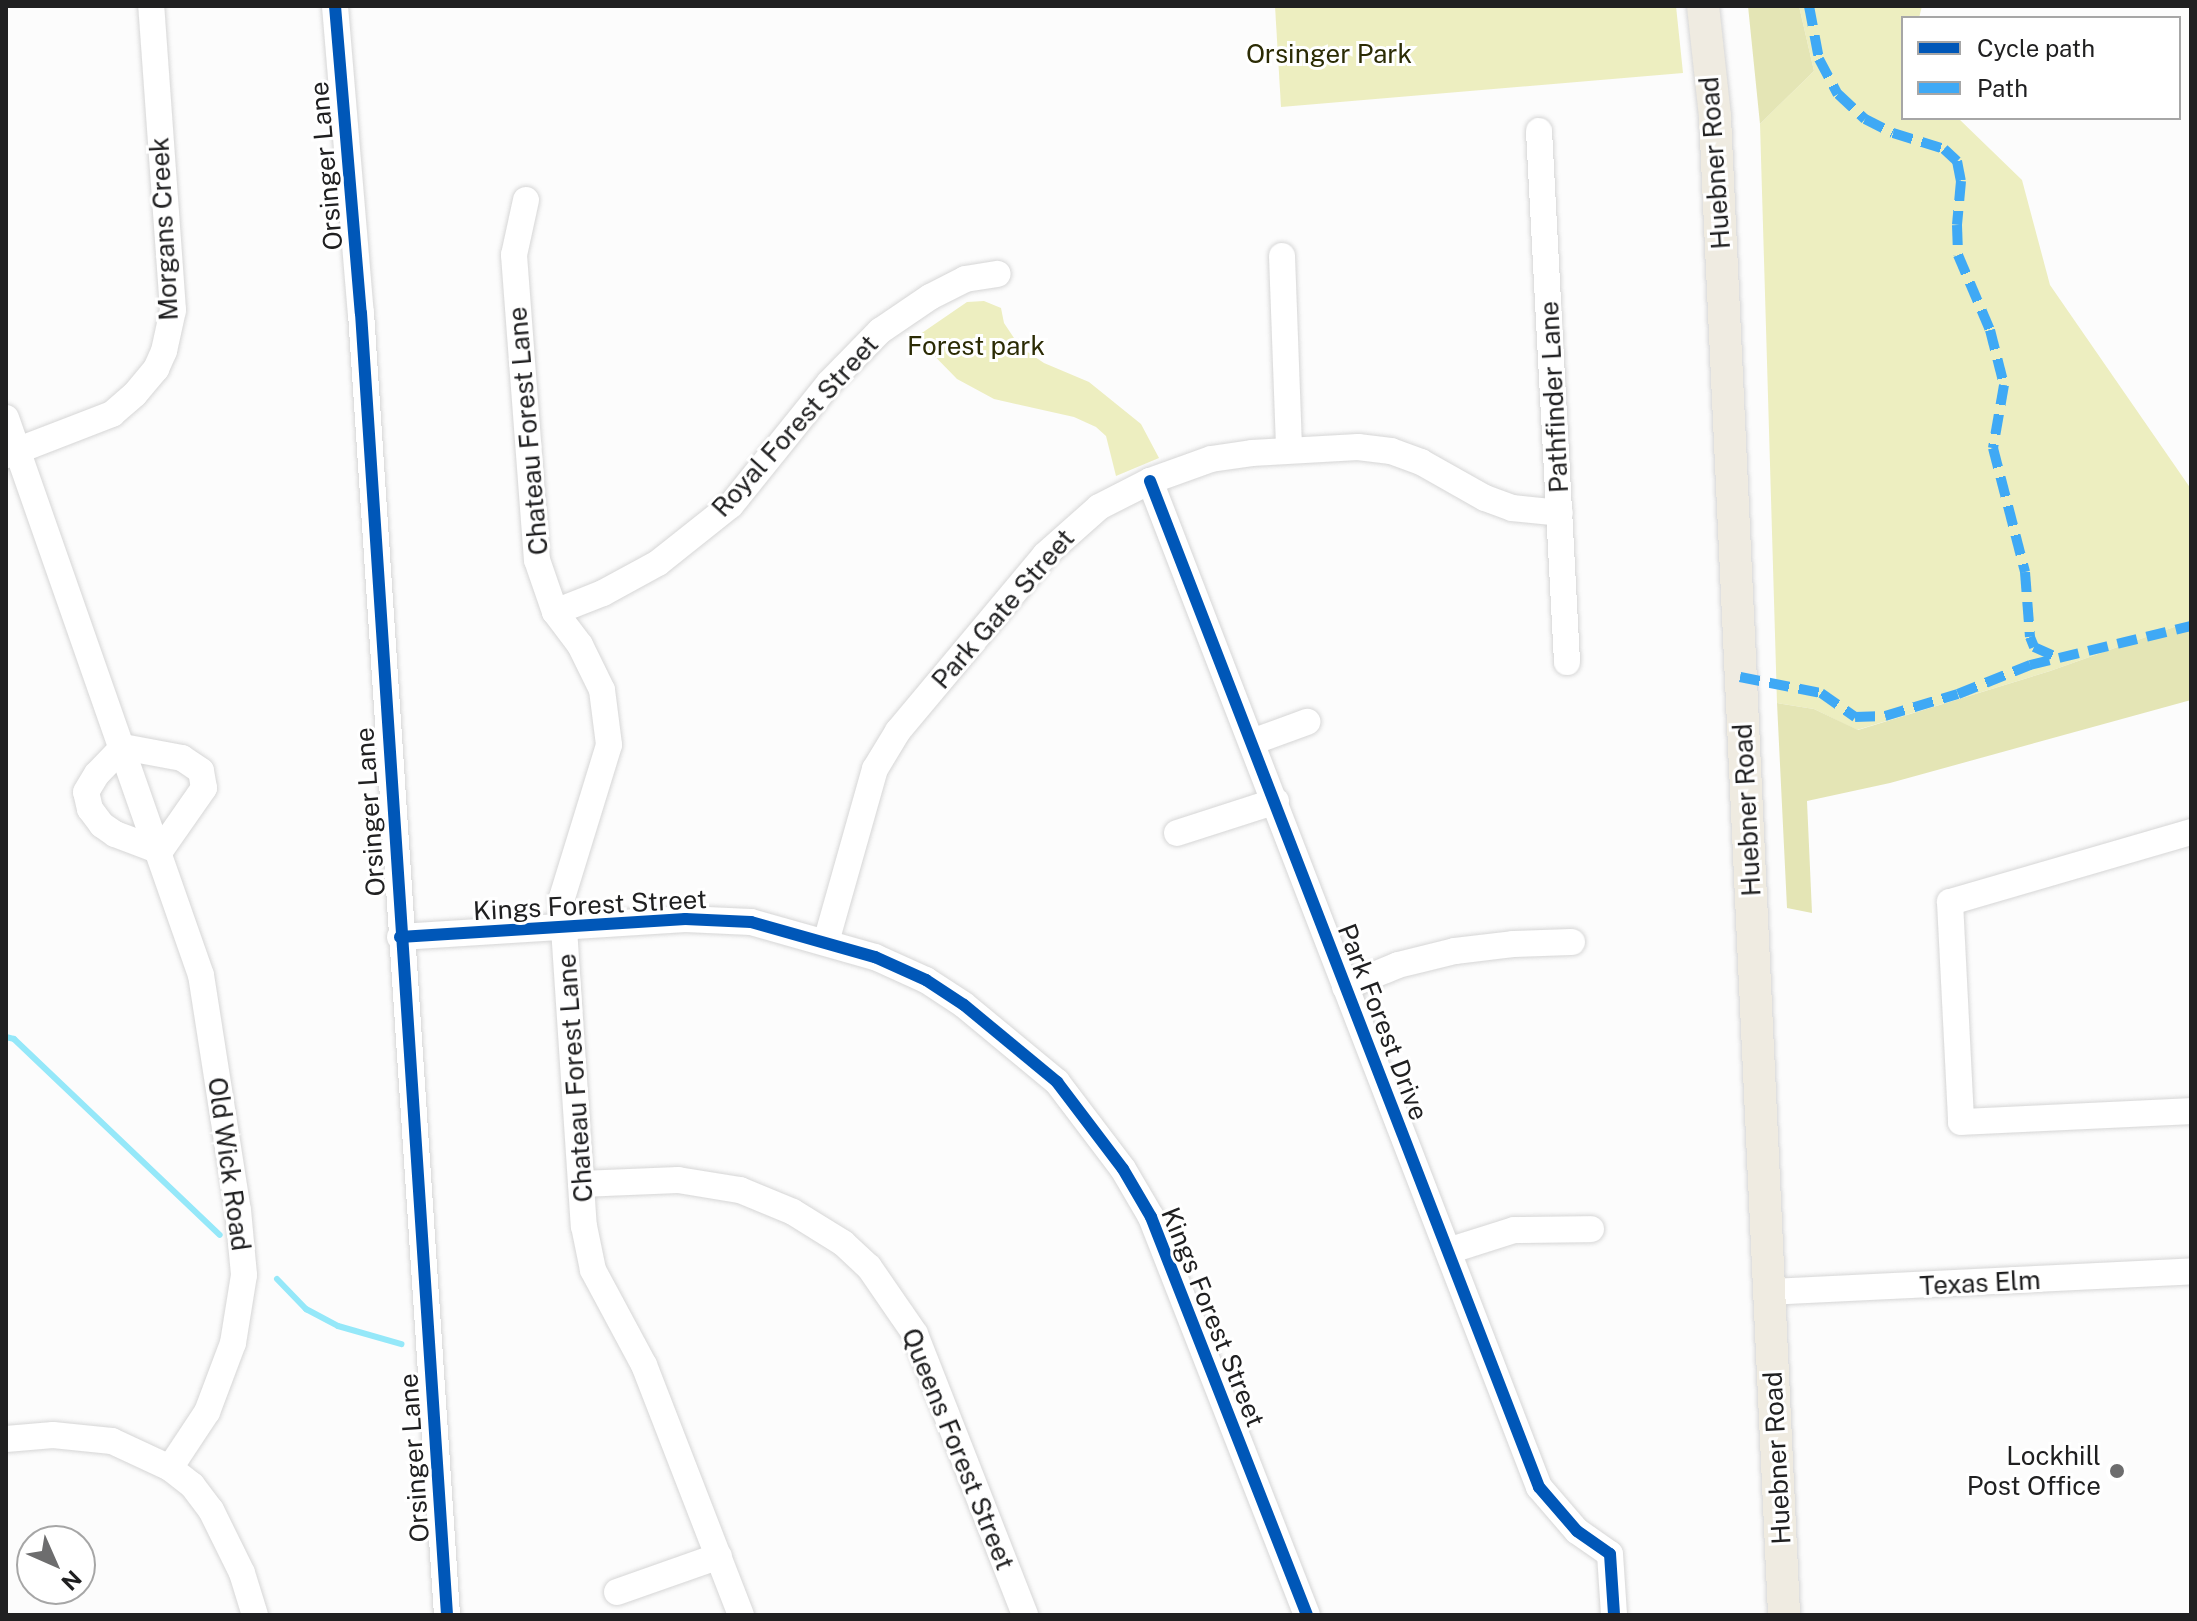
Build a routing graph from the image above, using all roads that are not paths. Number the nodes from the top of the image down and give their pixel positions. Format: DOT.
graph roads {
  1 [pos="151,6"];
  2 [pos="335,6"];
  3 [pos="1703,6"];
  4 [pos="1539,131"];
  5 [pos="526,200"];
  6 [pos="1282,256"];
  7 [pos="998,274"];
  8 [pos="6,418"];
  9 [pos="1289,450"];
  10 [pos="12,453"];
  11 [pos="1150,481"];
  12 [pos="1560,513"];
  13 [pos="555,612"];
  14 [pos="1567,662"];
  15 [pos="1307,722"];
  16 [pos="1252,742"];
  17 [pos="123,747"];
  18 [pos="1276,801"];
  19 [pos="2191,832"];
  20 [pos="1177,833"];
  21 [pos="160,851"];
  22 [pos="564,925"];
  23 [pos="400,937"];
  24 [pos="826,942"];
  25 [pos="1572,942"];
  26 [pos="1345,987"];
  27 [pos="2191,1111"];
  28 [pos="581,1184"];
  29 [pos="1591,1229"];
  30 [pos="1448,1251"];
  31 [pos="2191,1271"];
  32 [pos="1769,1292"];
  33 [pos="6,1439"];
  34 [pos="170,1468"];
  35 [pos="719,1556"];
  36 [pos="617,1592"];
  37 [pos="255,1615"];
  38 [pos="447,1615"];
  39 [pos="741,1615"];
  40 [pos="1025,1615"];
  41 [pos="1307,1615"];
  42 [pos="1614,1615"];
  43 [pos="1784,1615"];
  1 -- 10 [label="street, Morgans Creek"];
  2 -- 23 [label="street, Orsinger Lane"];
  3 -- 32 [label="main road, Huebner Road"];
  4 -- 12 [label="street, Pathfinder Lane"];
  5 -- 13 [label="street, Chateau Forest Lane"];
  6 -- 9 [label="street"];
  7 -- 13 [label="street, Royal Forest Street"];
  8 -- 10 [label="street, Old Wick Road"];
  9 -- 11 [label="street, Park Gate Street"];
  9 -- 12 [label="street, Park Gate Street"];
  10 -- 17 [label="street, Old Wick Road"];
  11 -- 16 [label="street, Park Forest Drive"];
  11 -- 24 [label="street, Park Gate Street"];
  12 -- 14 [label="street, Pathfinder Lane"];
  13 -- 22 [label="street, Chateau Forest Lane"];
  15 -- 16 [label="street"];
  16 -- 18 [label="street, Park Forest Drive"];
  17 -- 21 [label="street, Old Wick Road"];
  17 -- 21 [label="street"];
  17 -- 21 [label="street"];
  18 -- 20 [label="street"];
  18 -- 26 [label="street, Park Forest Drive"];
  19 -- 27 [label="street"];
  21 -- 34 [label="street, Old Wick Road"];
  22 -- 23 [label="street, Kings Forest Street"];
  22 -- 24 [label="street, Kings Forest Street"];
  22 -- 28 [label="street, Chateau Forest Lane"];
  23 -- 38 [label="street, Orsinger Lane"];
  24 -- 41 [label="street, Kings Forest Street"];
  25 -- 26 [label="street"];
  26 -- 30 [label="street, Park Forest Drive"];
  28 -- 35 [label="street, Chateau Forest Lane"];
  28 -- 40 [label="street, Queens Forest Street"];
  29 -- 30 [label="street"];
  30 -- 42 [label="street, Park Forest Drive"];
  31 -- 32 [label="street, Texas Elm"];
  32 -- 43 [label="main road, Huebner Road"];
  33 -- 34 [label="street"];
  34 -- 37 [label="street"];
  35 -- 36 [label="street"];
  35 -- 39 [label="street, Chateau Forest Lane"];
}
